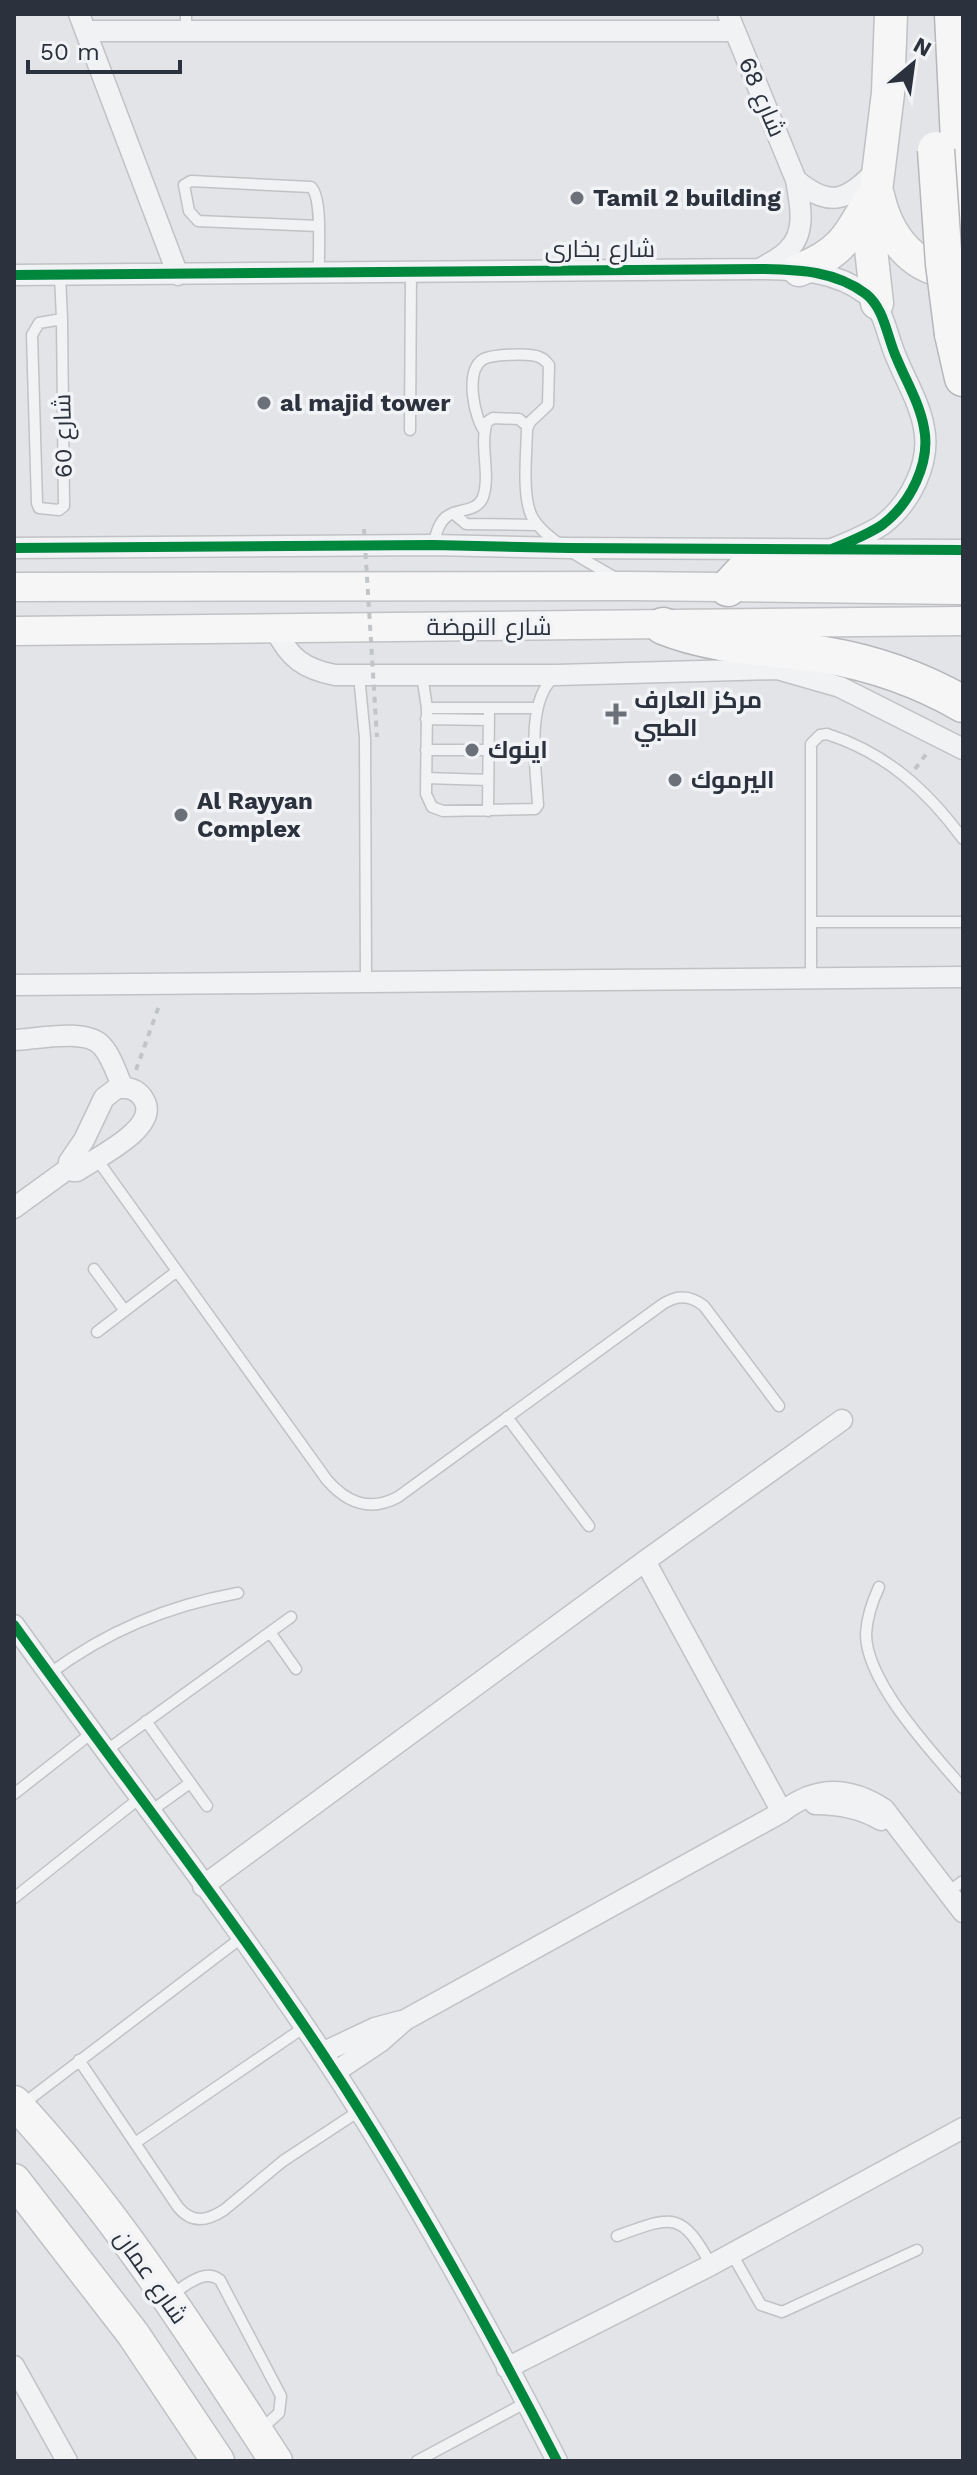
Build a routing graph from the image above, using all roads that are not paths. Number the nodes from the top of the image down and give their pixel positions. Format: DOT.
graph roads {
  1 [pos="891,14"];
  2 [pos="928,14"];
  3 [pos="953,14"];
  4 [pos="186,22"];
  5 [pos="731,22"];
  6 [pos="82,23"];
  7 [pos="948,152"];
  8 [pos="878,178"];
  9 [pos="796,180"];
  10 [pos="963,225"];
  11 [pos="318,226"];
  12 [pos="760,269"];
  13 [pos="411,270"];
  14 [pos="799,270"];
  15 [pos="963,271"];
  16 [pos="319,272"];
  17 [pos="14,275"];
  18 [pos="60,275"];
  19 [pos="178,275"];
  20 [pos="877,303"];
  21 [pos="62,319"];
  22 [pos="963,378"];
  23 [pos="527,429"];
  24 [pos="410,430"];
  25 [pos="485,432"];
  26 [pos="453,513"];
  27 [pos="537,525"];
  28 [pos="433,545"];
  29 [pos="14,548"];
  30 [pos="568,548"];
  31 [pos="832,549"];
  32 [pos="963,550"];
  33 [pos="963,567"];
  34 [pos="629,586"];
  35 [pos="14,587"];
  36 [pos="728,588"];
  37 [pos="963,590"];
  38 [pos="963,621"];
  39 [pos="663,626"];
  40 [pos="275,629"];
  41 [pos="14,631"];
  42 [pos="359,675"];
  43 [pos="422,675"];
  44 [pos="557,675"];
  45 [pos="963,704"];
  46 [pos="536,708"];
  47 [pos="427,713"];
  48 [pos="489,714"];
  49 [pos="963,749"];
  50 [pos="426,750"];
  51 [pos="489,750"];
  52 [pos="426,778"];
  53 [pos="488,780"];
  54 [pos="488,811"];
  55 [pos="963,839"];
  56 [pos="811,922"];
  57 [pos="963,922"];
  58 [pos="963,977"];
  59 [pos="811,978"];
  60 [pos="366,981"];
  61 [pos="14,985"];
  62 [pos="14,1040"];
  63 [pos="121,1089"];
  64 [pos="96,1158"];
  65 [pos="69,1168"];
  66 [pos="14,1208"];
  67 [pos="94,1269"];
  68 [pos="177,1271"];
  69 [pos="125,1311"];
  70 [pos="97,1332"];
  71 [pos="779,1406"];
  72 [pos="507,1417"];
  73 [pos="842,1420"];
  74 [pos="589,1526"];
  75 [pos="645,1561"];
  76 [pos="879,1587"];
  77 [pos="238,1593"];
  78 [pos="291,1617"];
  79 [pos="14,1625"];
  80 [pos="270,1632"];
  81 [pos="296,1669"];
  82 [pos="49,1674"];
  83 [pos="146,1721"];
  84 [pos="93,1732"];
  85 [pos="107,1750"];
  86 [pos="190,1783"];
  87 [pos="963,1788"];
  88 [pos="14,1794"];
  89 [pos="146,1804"];
  90 [pos="207,1806"];
  91 [pos="782,1812"];
  92 [pos="203,1886"];
  93 [pos="956,1887"];
  94 [pos="14,1898"];
  95 [pos="963,1912"];
  96 [pos="241,1938"];
  97 [pos="405,2020"];
  98 [pos="303,2028"];
  99 [pos="322,2053"];
  100 [pos="79,2060"];
  101 [pos="335,2072"];
  102 [pos="16,2104"];
  103 [pos="359,2111"];
  104 [pos="963,2128"];
  105 [pos="135,2143"];
  106 [pos="14,2180"];
  107 [pos="617,2236"];
  108 [pos="917,2250"];
  109 [pos="732,2254"];
  110 [pos="711,2265"];
  111 [pos="166,2297"];
  112 [pos="14,2366"];
  113 [pos="507,2368"];
  114 [pos="527,2402"];
  115 [pos="257,2432"];
  116 [pos="67,2461"];
  117 [pos="218,2461"];
  118 [pos="276,2461"];
  119 [pos="417,2461"];
  120 [pos="557,2461"];
  1 -- 8 [label="main road"];
  2 -- 7 [label="highway"];
  3 -- 7 [label="highway"];
  4 -- 5 [label="street"];
  4 -- 6 [label="street"];
  5 -- 9 [label="street, شارع 68"];
  6 -- 19 [label="street"];
  7 -- 10 [label="highway"];
  7 -- 22 [label="highway, bridge"];
  8 -- 9 [label="street"];
  8 -- 14 [label="main road"];
  8 -- 15 [label="main road"];
  8 -- 20 [label="main road"];
  9 -- 12 [label="street, شارع 68"];
  11 -- 11 [label="lane"];
  11 -- 16 [label="lane"];
  12 -- 13 [label="street, شارع بخارى"];
  12 -- 14 [label="street, شارع بخارى"];
  13 -- 16 [label="street, شارع بخارى"];
  13 -- 24 [label="lane"];
  14 -- 20 [label="street, شارع بخارى"];
  16 -- 19 [label="street, شارع بخارى"];
  17 -- 18 [label="street, شارع بخارى"];
  18 -- 19 [label="street, شارع بخارى"];
  18 -- 21 [label="lane, شارع 60"];
  20 -- 31 [label="street"];
  21 -- 21 [label="lane, شارع 60"];
  23 -- 25 [label="lane"];
  23 -- 25 [label="lane"];
  23 -- 27 [label="lane"];
  25 -- 26 [label="lane"];
  26 -- 27 [label="lane"];
  26 -- 28 [label="lane"];
  27 -- 30 [label="lane"];
  28 -- 29 [label="street"];
  28 -- 30 [label="street"];
  30 -- 31 [label="street"];
  30 -- 34 [label="lane"];
  31 -- 32 [label="street"];
  33 -- 36 [label="highway"];
  34 -- 35 [label="main road, شارع النهضة"];
  34 -- 36 [label="main road, شارع النهضة"];
  36 -- 37 [label="main road, شارع النهضة"];
  38 -- 39 [label="main road, شارع النهضة"];
  39 -- 40 [label="main road, شارع النهضة"];
  39 -- 45 [label="highway"];
  40 -- 41 [label="main road, شارع النهضة"];
  40 -- 42 [label="street"];
  42 -- 43 [label="street"];
  42 -- 60 [label="lane"];
  43 -- 44 [label="street"];
  43 -- 47 [label="lane"];
  44 -- 46 [label="lane"];
  44 -- 49 [label="street"];
  46 -- 48 [label="lane"];
  46 -- 54 [label="lane"];
  47 -- 48 [label="lane"];
  47 -- 50 [label="lane"];
  48 -- 51 [label="lane"];
  50 -- 51 [label="lane"];
  50 -- 52 [label="lane"];
  51 -- 53 [label="lane"];
  52 -- 53 [label="lane"];
  52 -- 54 [label="lane"];
  53 -- 54 [label="lane"];
  55 -- 56 [label="lane"];
  56 -- 57 [label="lane"];
  56 -- 59 [label="lane"];
  58 -- 59 [label="street"];
  59 -- 60 [label="street"];
  60 -- 61 [label="street"];
  62 -- 63 [label="street"];
  63 -- 64 [label="street"];
  63 -- 65 [label="street"];
  64 -- 65 [label="street"];
  64 -- 68 [label="lane"];
  65 -- 66 [label="street"];
  67 -- 69 [label="lane"];
  68 -- 69 [label="lane"];
  68 -- 72 [label="lane"];
  69 -- 70 [label="lane"];
  71 -- 72 [label="lane"];
  72 -- 74 [label="lane"];
  73 -- 75 [label="street"];
  75 -- 91 [label="street"];
  75 -- 92 [label="street"];
  76 -- 87 [label="lane"];
  77 -- 82 [label="lane"];
  78 -- 80 [label="lane"];
  79 -- 82 [label="street"];
  80 -- 81 [label="lane"];
  80 -- 83 [label="lane"];
  82 -- 84 [label="street"];
  83 -- 85 [label="lane"];
  83 -- 86 [label="lane"];
  84 -- 85 [label="street"];
  84 -- 88 [label="lane"];
  85 -- 89 [label="street"];
  86 -- 89 [label="lane"];
  86 -- 90 [label="lane"];
  89 -- 92 [label="street"];
  89 -- 94 [label="lane"];
  91 -- 93 [label="street"];
  91 -- 97 [label="street"];
  92 -- 96 [label="street"];
  93 -- 95 [label="street"];
  96 -- 98 [label="street"];
  96 -- 100 [label="lane"];
  97 -- 99 [label="street"];
  97 -- 101 [label="street"];
  98 -- 99 [label="street"];
  98 -- 105 [label="lane"];
  99 -- 101 [label="street"];
  100 -- 102 [label="lane"];
  100 -- 105 [label="lane"];
  101 -- 103 [label="street"];
  102 -- 111 [label="main road, شارع عمان"];
  103 -- 105 [label="lane"];
  103 -- 113 [label="street"];
  104 -- 109 [label="street"];
  106 -- 117 [label="main road, شارع عمان"];
  107 -- 110 [label="lane"];
  108 -- 109 [label="lane"];
  109 -- 110 [label="street"];
  110 -- 113 [label="street"];
  111 -- 115 [label="main road, شارع عمان"];
  111 -- 115 [label="lane"];
  112 -- 116 [label="street"];
  113 -- 114 [label="street"];
  114 -- 119 [label="lane"];
  114 -- 120 [label="street"];
  115 -- 118 [label="main road, شارع عمان"];
}
